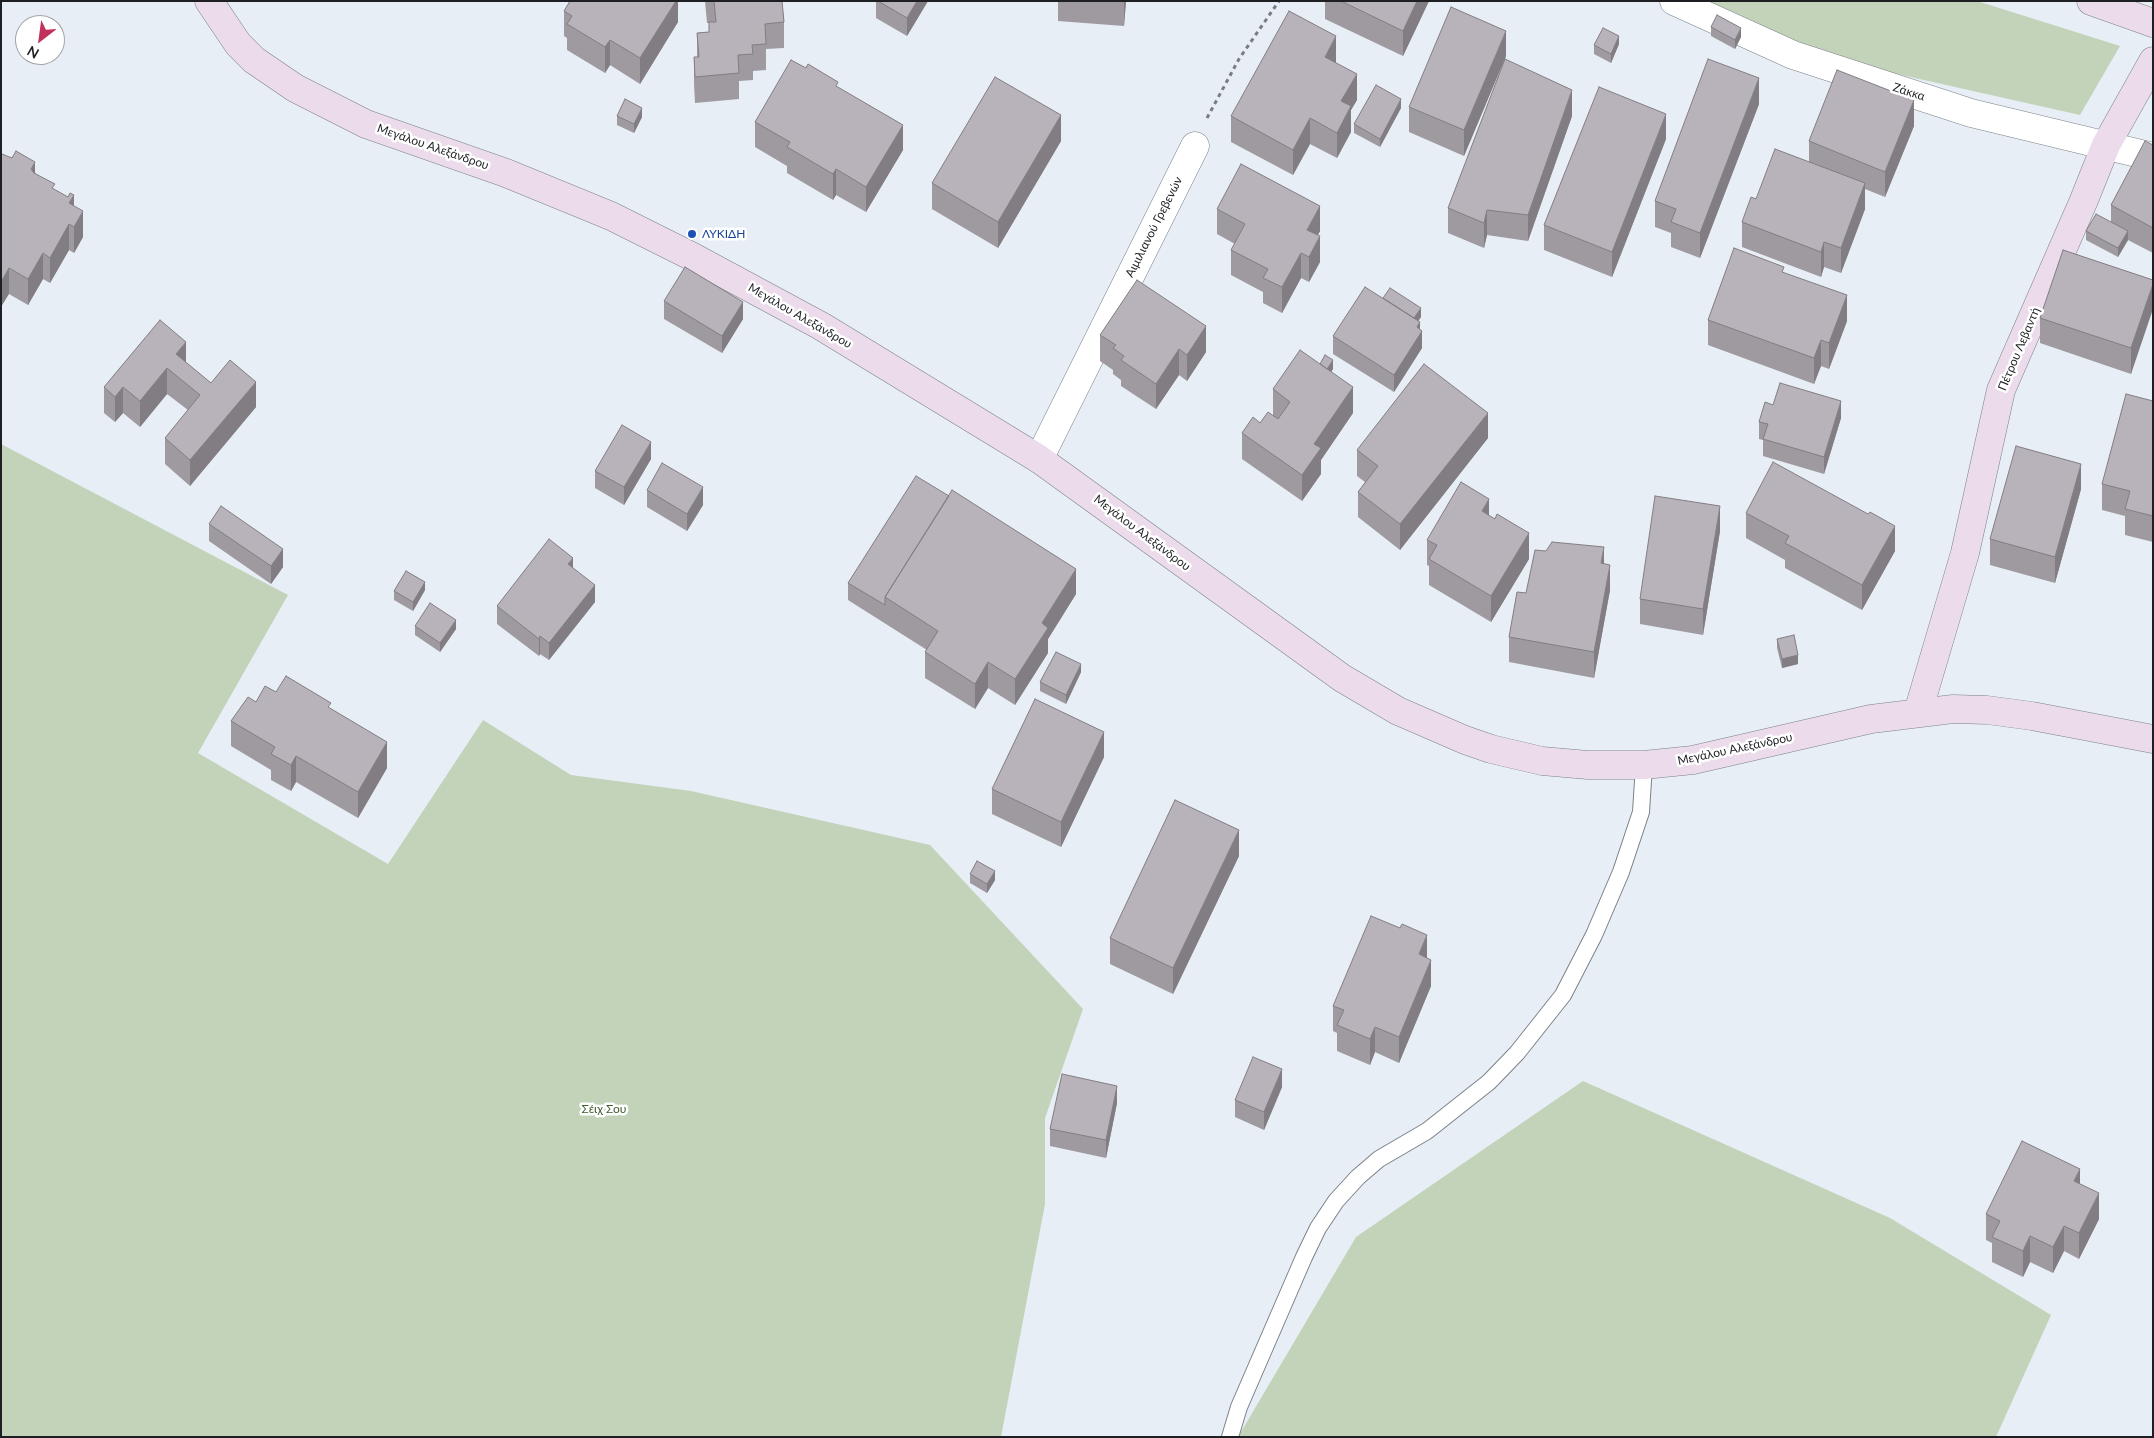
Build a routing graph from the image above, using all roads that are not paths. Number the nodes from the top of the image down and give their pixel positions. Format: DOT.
graph roads {
  1 [pos="209,1"];
  2 [pos="1674,1"];
  3 [pos="2091,1"];
  4 [pos="2153,23"];
  5 [pos="2153,61"];
  6 [pos="2106,145"];
  7 [pos="1195,146"];
  8 [pos="2153,157"];
  9 [pos="1039,459"];
  10 [pos="1918,712"];
  11 [pos="2153,739"];
  12 [pos="1644,765"];
  13 [pos="1230,1437"];
  1 -- 9 [label="main road, Μεγάλου Αλεξάνδρου"];
  2 -- 6 [label="street, Ζάκκα"];
  3 -- 4 [label="main road"];
  5 -- 6 [label="main road, Πέτρου Λεβαντή"];
  6 -- 8 [label="street, Ζάκκα"];
  6 -- 10 [label="main road, Πέτρου Λεβαντή"];
  7 -- 9 [label="street, Αιμιλιανού Γρεβενών"];
  9 -- 12 [label="main road, Μεγάλου Αλεξάνδρου"];
  10 -- 11 [label="main road, Μεγάλου Αλεξάνδρου"];
  10 -- 12 [label="main road, Μεγάλου Αλεξάνδρου"];
  12 -- 13 [label="lane"];
}
